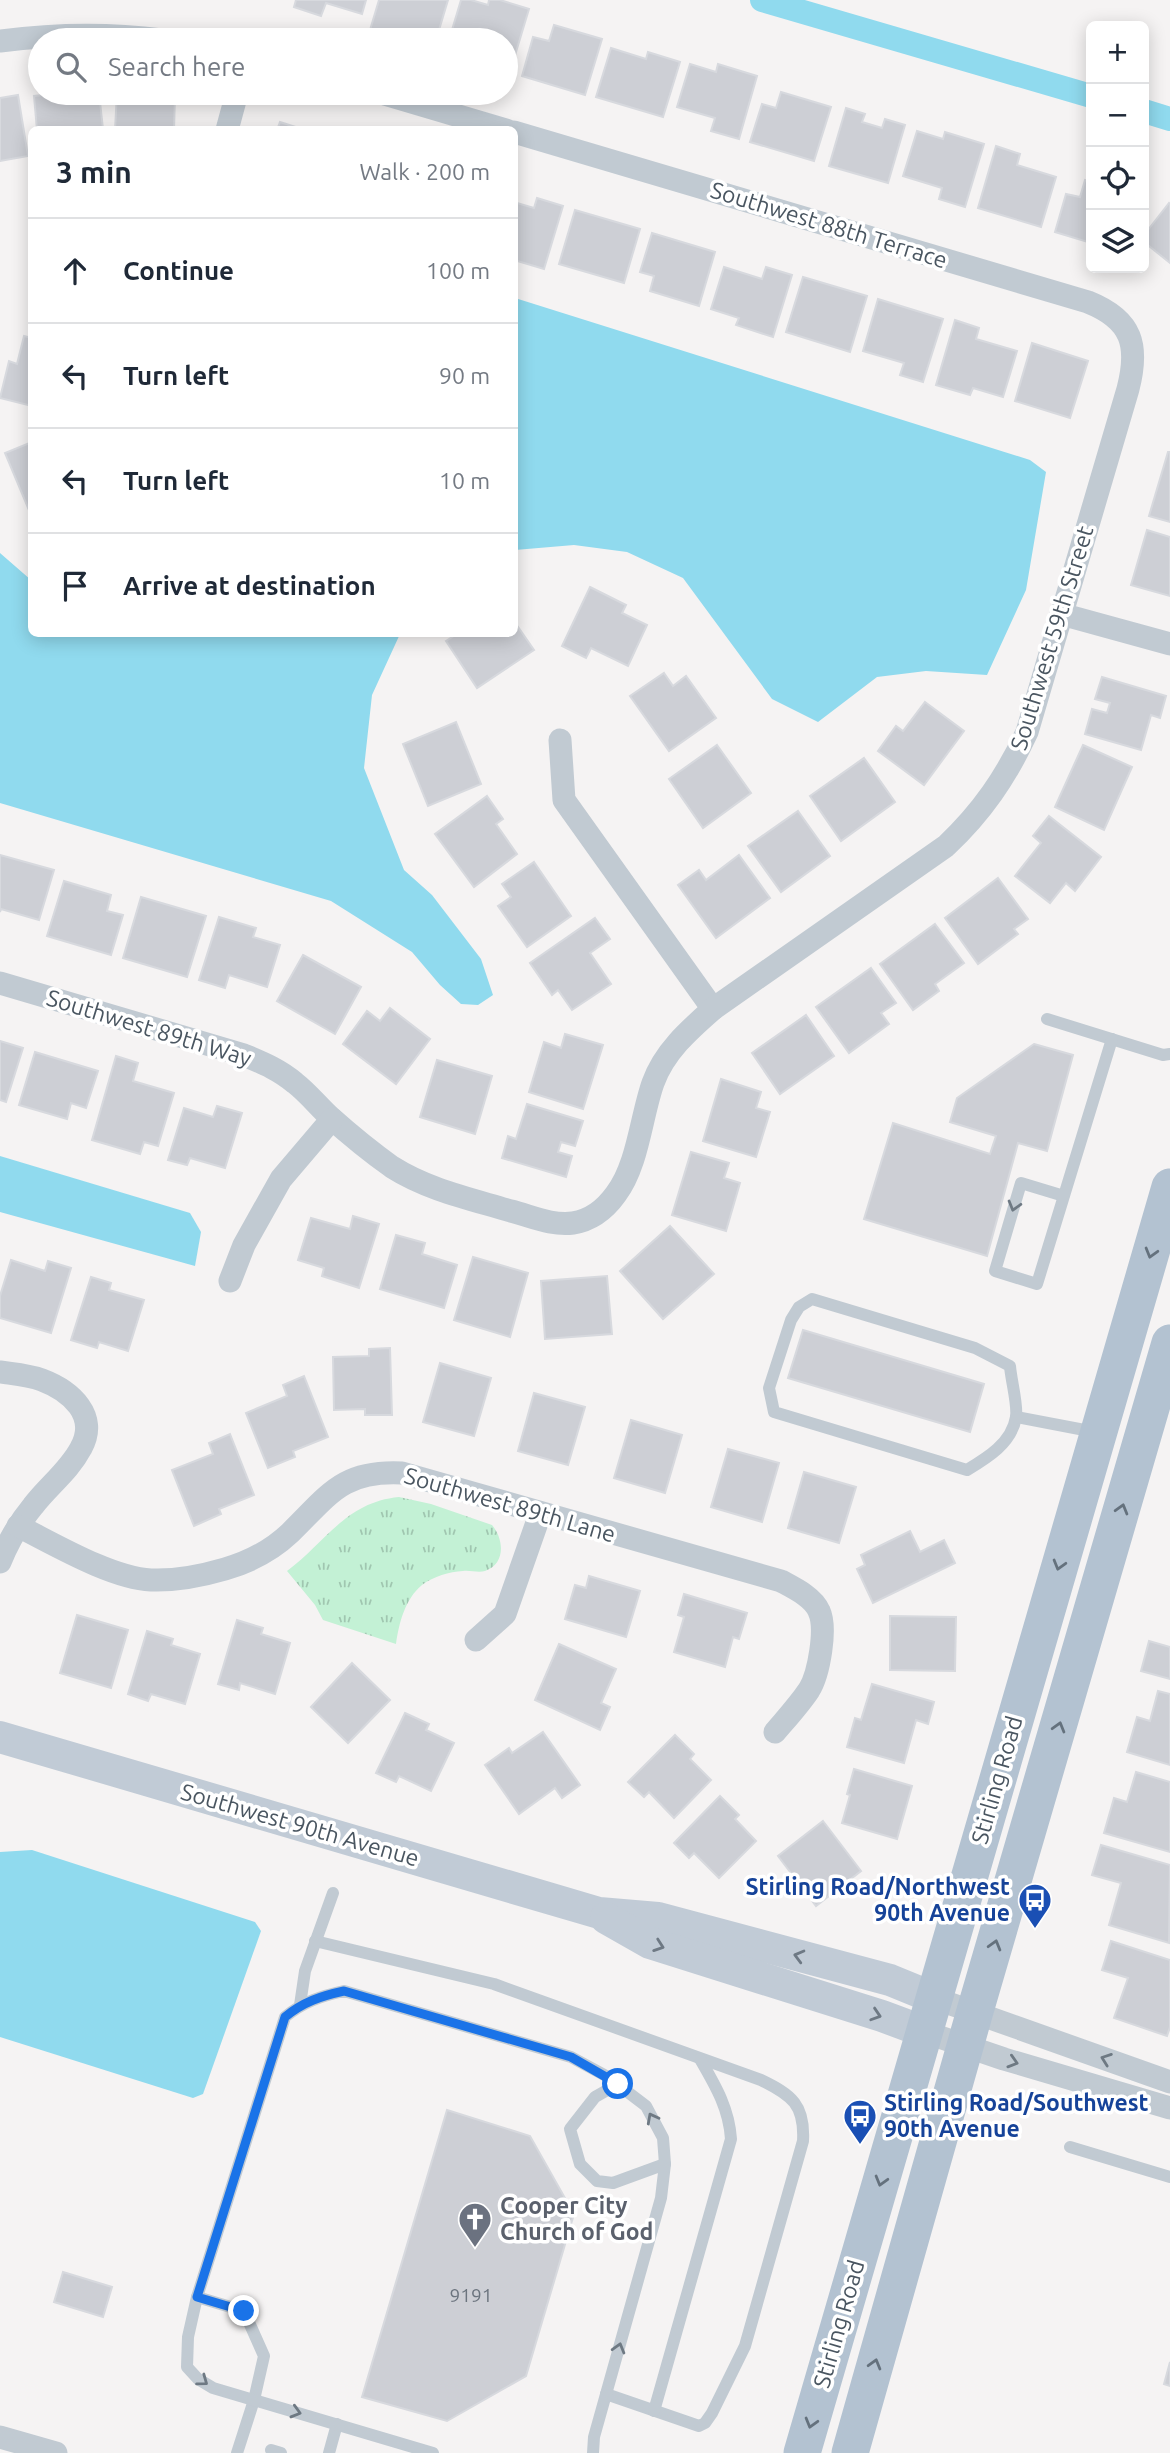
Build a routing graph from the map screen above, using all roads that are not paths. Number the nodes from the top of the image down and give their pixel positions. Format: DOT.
graph roads {
  1 [pos="28,39"];
  2 [pos="0,41"];
  3 [pos="234,105"];
  4 [pos="422,105"];
  5 [pos="228,126"];
  6 [pos="492,126"];
  7 [pos="518,133"];
  8 [pos="1130,338"];
  9 [pos="1061,614"];
  10 [pos="1170,645"];
  11 [pos="560,740"];
  12 [pos="0,983"];
  13 [pos="713,1009"];
  14 [pos="1048,1019"];
  15 [pos="1112,1039"];
  16 [pos="1170,1054"];
  17 [pos="332,1119"];
  18 [pos="1170,1187"];
  19 [pos="1064,1196"];
  20 [pos="230,1281"];
  21 [pos="1167,1362"];
  22 [pos="0,1371"];
  23 [pos="1016,1417"];
  24 [pos="1098,1433"];
  25 [pos="540,1514"];
  26 [pos="18,1526"];
  27 [pos="0,1562"];
  28 [pos="476,1640"];
  29 [pos="775,1732"];
  30 [pos="0,1737"];
  31 [pos="333,1893"];
  32 [pos="599,1913"];
  33 [pos="315,1941"];
  34 [pos="934,1997"];
  35 [pos="300,2005"];
  36 [pos="975,2011"];
  37 [pos="925,2032"];
  38 [pos="966,2047"];
  39 [pos="701,2059"];
  40 [pos="1170,2082"];
  41 [pos="618,2084"];
  42 [pos="1170,2108"];
  43 [pos="1070,2147"];
  44 [pos="665,2164"];
  45 [pos="1170,2177"];
  46 [pos="197,2297"];
  47 [pos="606,2394"];
  48 [pos="254,2400"];
  49 [pos="654,2411"];
  50 [pos="337,2424"];
  51 [pos="594,2437"];
  52 [pos="0,2438"];
  53 [pos="48,2452"];
  54 [pos="237,2453"];
  55 [pos="329,2453"];
  56 [pos="433,2453"];
  57 [pos="581,2453"];
  58 [pos="593,2453"];
  59 [pos="802,2453"];
  60 [pos="850,2453"];
  1 -- 2 [label="street"];
  3 -- 5 [label="street"];
  4 -- 6 [label="street"];
  7 -- 8 [label="street, Southwest 88th Terrace"];
  8 -- 9 [label="street, Southwest 59th Street"];
  9 -- 10 [label="street"];
  9 -- 13 [label="street, Southwest 59th Street"];
  11 -- 13 [label="street"];
  12 -- 17 [label="street, Southwest 89th Way"];
  13 -- 17 [label="street, Southwest 89th Way"];
  14 -- 15 [label="lane"];
  15 -- 16 [label="lane"];
  15 -- 19 [label="lane"];
  17 -- 20 [label="street"];
  18 -- 24 [label="main road, Stirling Road, one-way"];
  19 -- 19 [label="lane, one-way"];
  36 -- 21 [label="main road, Stirling Road, one-way"];
  22 -- 26 [label="street"];
  23 -- 23 [label="lane"];
  23 -- 24 [label="lane"];
  24 -- 34 [label="main road, Stirling Road, one-way"];
  25 -- 26 [label="street, Southwest 89th Lane"];
  25 -- 28 [label="street"];
  25 -- 29 [label="street, Southwest 89th Lane"];
  26 -- 27 [label="street"];
  30 -- 32 [label="street, Southwest 90th Avenue"];
  31 -- 33 [label="lane"];
  34 -- 32 [label="street, Southwest 90th Avenue, one-way"];
  32 -- 37 [label="street, Southwest 90th Avenue, one-way"];
  33 -- 35 [label="lane"];
  33 -- 39 [label="lane"];
  34 -- 36 [label="street"];
  34 -- 37 [label="main road, Stirling Road"];
  35 -- 41 [label="lane"];
  35 -- 46 [label="lane"];
  36 -- 38 [label="main road, Stirling Road"];
  40 -- 36 [label="street, one-way"];
  37 -- 38 [label="street"];
  37 -- 59 [label="main road, Stirling Road, one-way"];
  38 -- 42 [label="street, one-way"];
  60 -- 38 [label="main road, Stirling Road, one-way"];
  39 -- 49 [label="lane"];
  39 -- 49 [label="lane"];
  44 -- 41 [label="lane, one-way"];
  41 -- 44 [label="lane"];
  43 -- 45 [label="lane"];
  47 -- 44 [label="lane, one-way"];
  46 -- 48 [label="lane"];
  46 -- 48 [label="lane, one-way"];
  47 -- 49 [label="lane"];
  47 -- 51 [label="lane"];
  48 -- 50 [label="lane, one-way"];
  48 -- 54 [label="lane"];
  50 -- 55 [label="lane"];
  50 -- 56 [label="lane"];
  51 -- 57 [label="lane"];
  51 -- 58 [label="lane"];
  52 -- 53 [label="street"];
}
